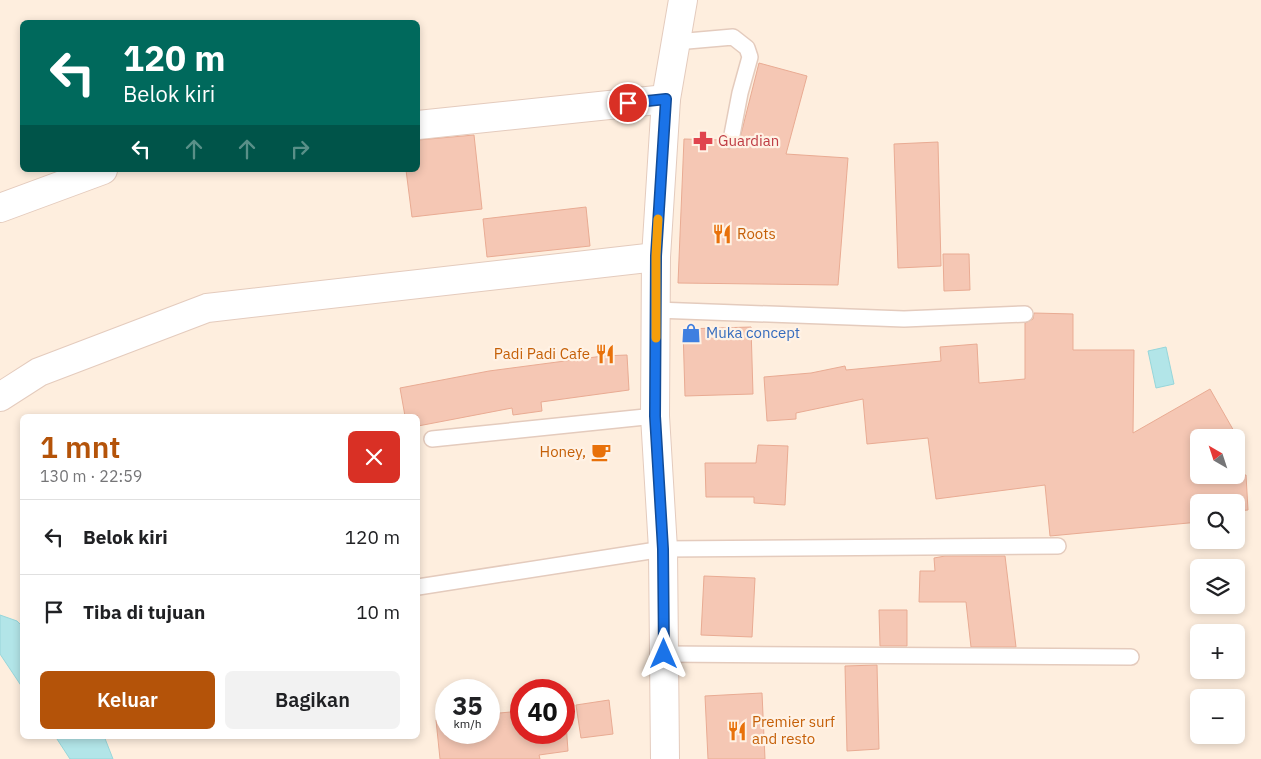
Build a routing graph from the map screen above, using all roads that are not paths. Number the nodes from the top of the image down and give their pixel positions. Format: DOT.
graph roads {
  1 [pos="683,0"];
  2 [pos="676,42"];
  3 [pos="666,99"];
  4 [pos="420,125"];
  5 [pos="731,140"];
  6 [pos="97,172"];
  7 [pos="0,208"];
  8 [pos="656,256"];
  9 [pos="656,310"];
  10 [pos="1025,314"];
  11 [pos="0,397"];
  12 [pos="655,416"];
  13 [pos="432,439"];
  14 [pos="1058,546"];
  15 [pos="663,549"];
  16 [pos="420,587"];
  17 [pos="664,654"];
  18 [pos="1131,657"];
  19 [pos="665,759"];
  1 -- 2 [label="street"];
  2 -- 3 [label="street"];
  2 -- 5 [label="lane"];
  3 -- 4 [label="street"];
  3 -- 8 [label="street"];
  6 -- 7 [label="street"];
  8 -- 9 [label="street"];
  8 -- 11 [label="street"];
  9 -- 10 [label="lane"];
  9 -- 12 [label="street"];
  12 -- 13 [label="lane"];
  12 -- 15 [label="street"];
  14 -- 15 [label="lane"];
  15 -- 16 [label="lane"];
  15 -- 17 [label="street"];
  17 -- 18 [label="lane"];
  17 -- 19 [label="street"];
}
